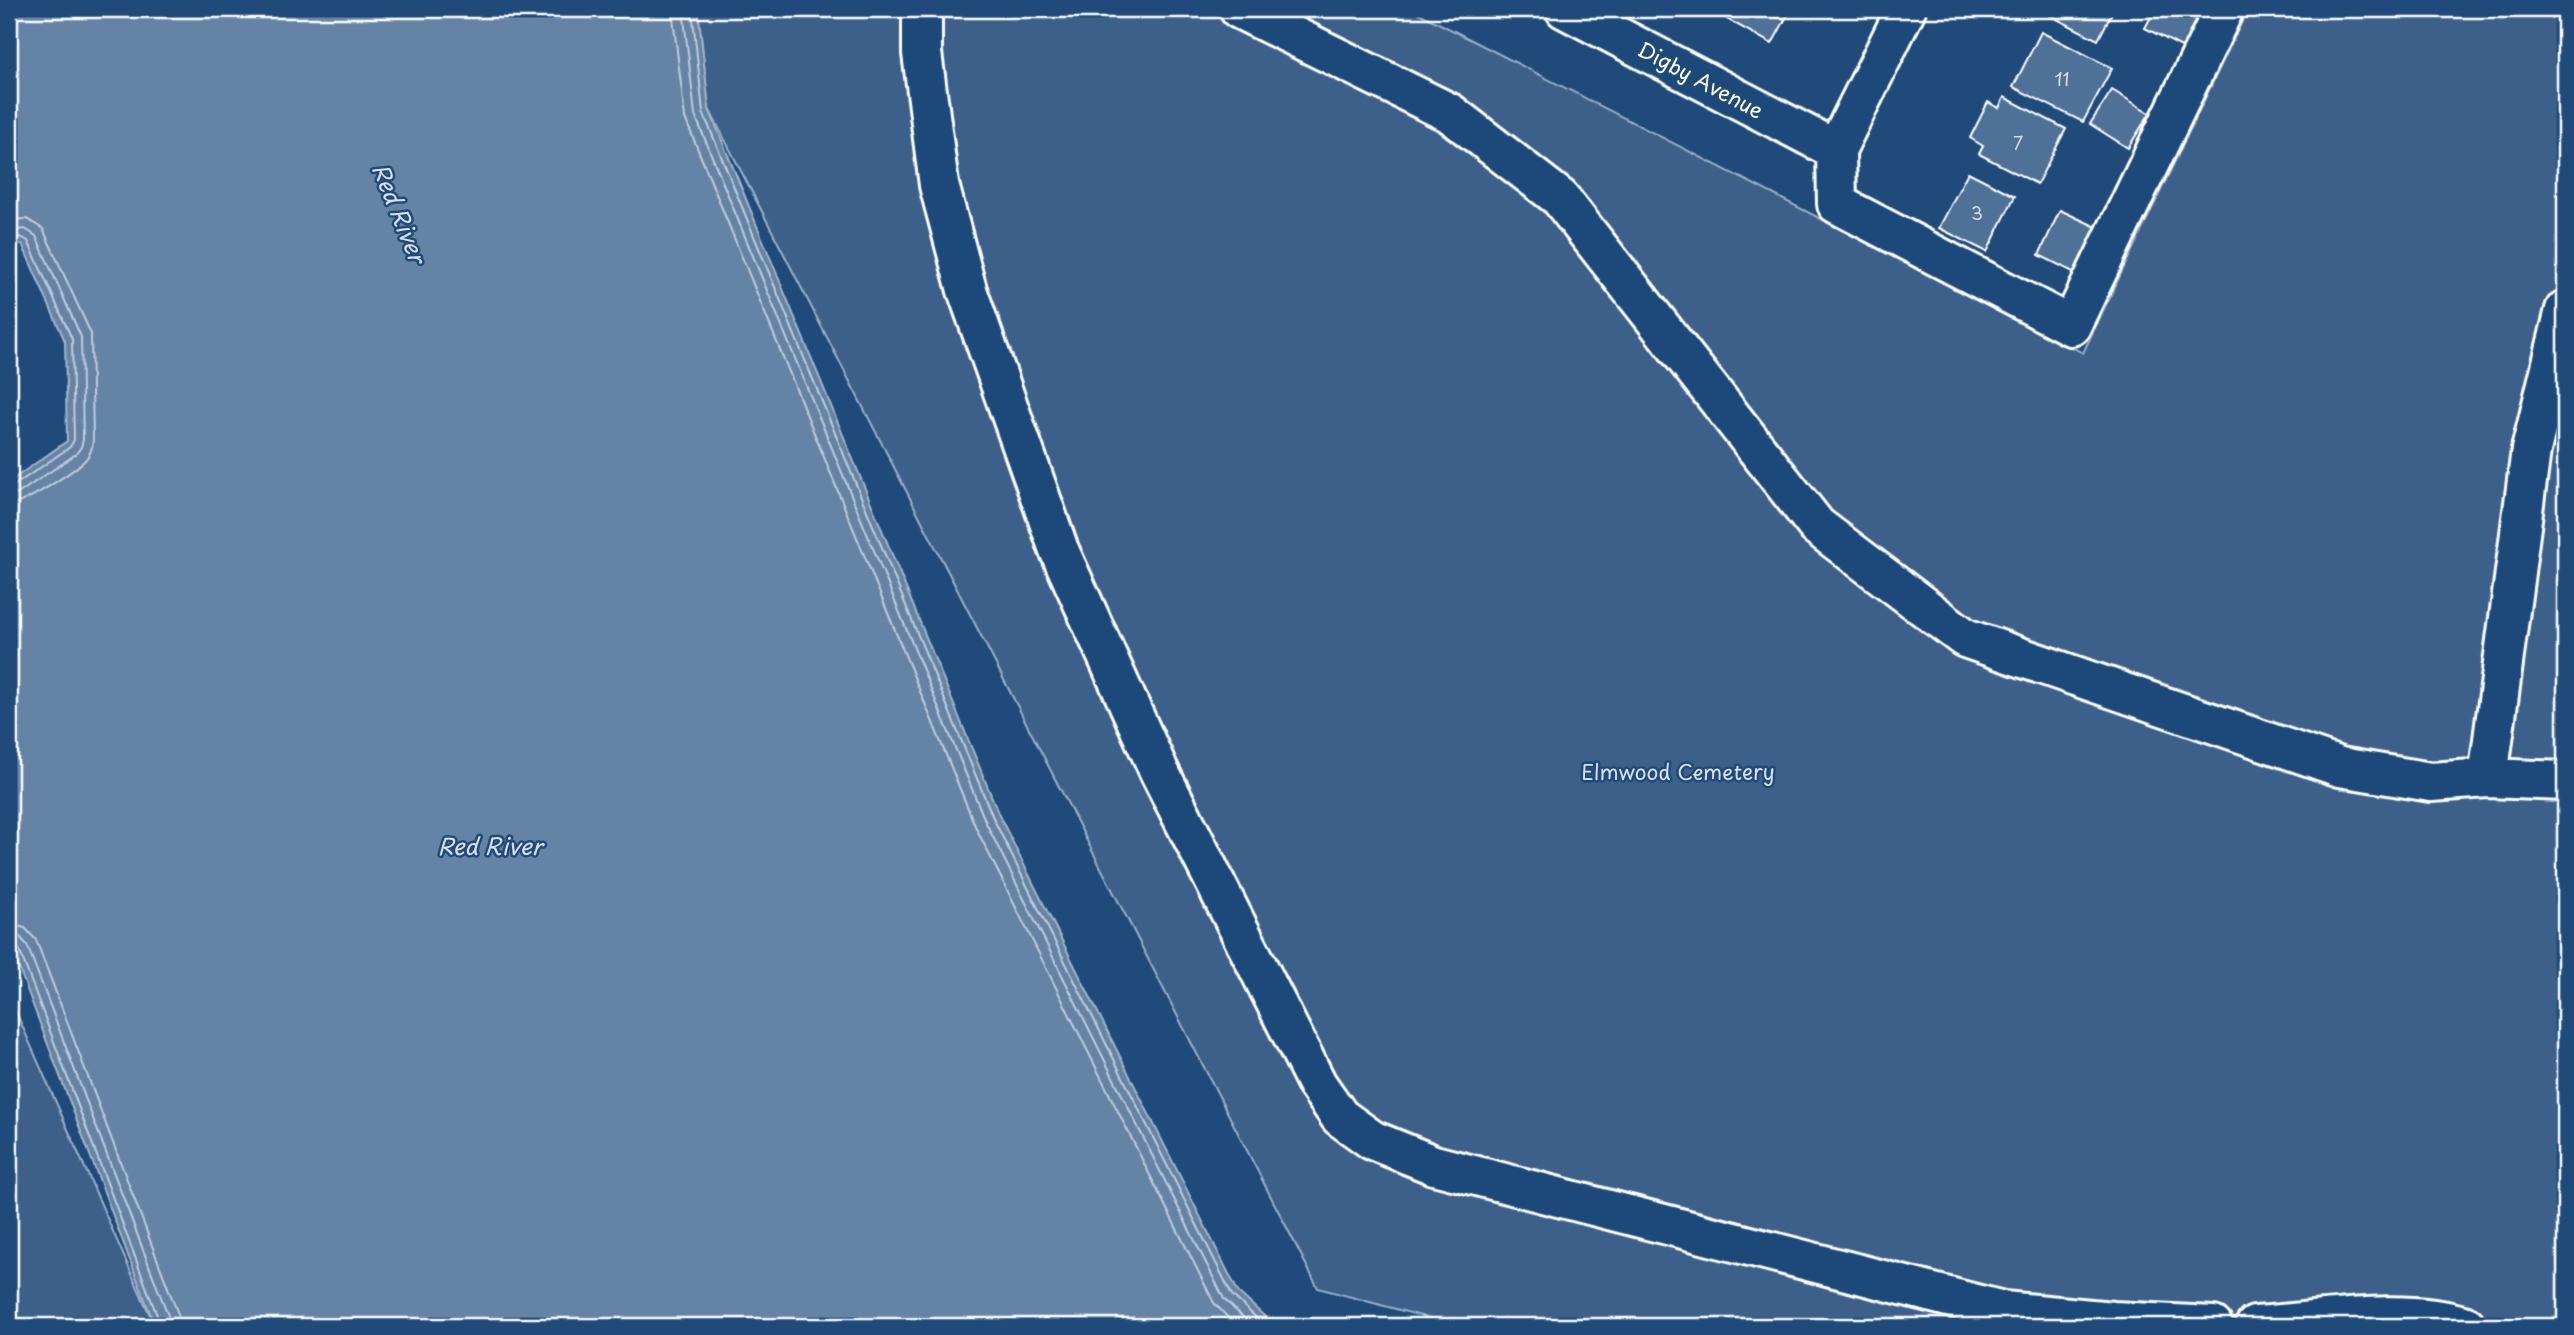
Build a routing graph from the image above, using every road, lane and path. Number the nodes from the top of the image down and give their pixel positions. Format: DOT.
graph roads {
  1 [pos="922,9"];
  2 [pos="1239,9"];
  3 [pos="1906,9"];
  4 [pos="2224,9"];
  5 [pos="1585,13"];
  6 [pos="1836,150"];
  7 [pos="2565,310"];
  8 [pos="2488,778"];
  9 [pos="2565,781"];
  10 [pos="2213,1326"];
  11 [pos="2255,1326"];
  12 [pos="2466,1326"];
  1 -- 10 [label="street"];
  2 -- 8 [label="street"];
  3 -- 6 [label="street"];
  4 -- 6 [label="street"];
  5 -- 6 [label="street, Digby Avenue"];
  7 -- 8 [label="street"];
  8 -- 9 [label="street"];
  11 -- 12 [label="street"];
}
